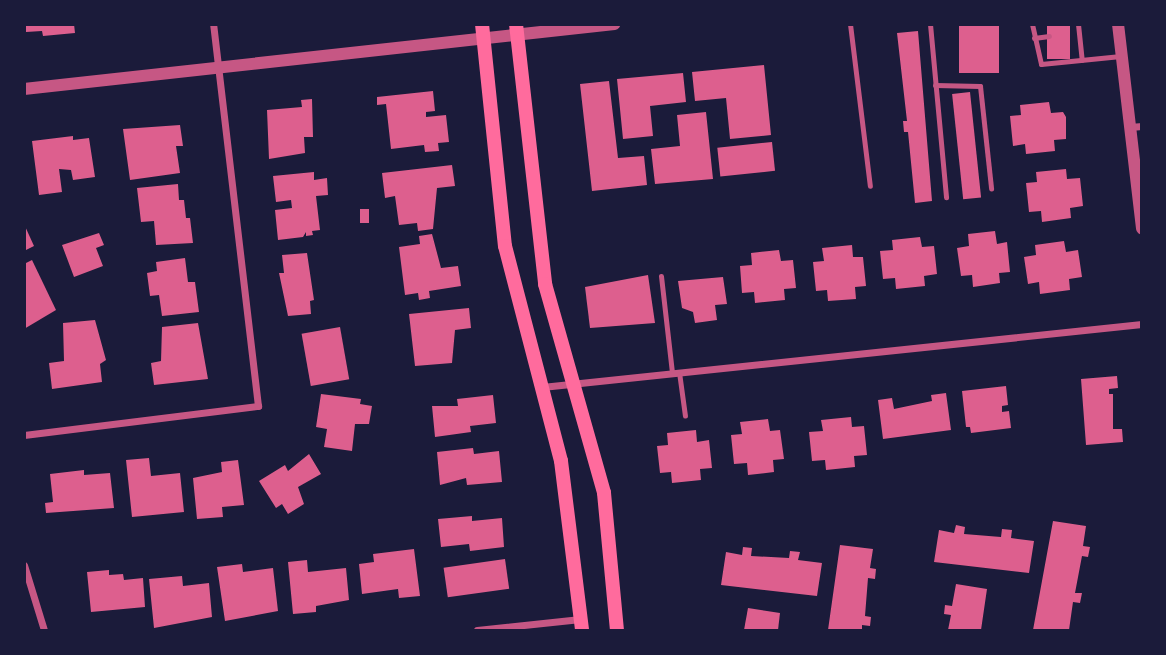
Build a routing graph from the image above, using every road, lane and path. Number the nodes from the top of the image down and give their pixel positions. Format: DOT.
graph roads {
  1 [pos="213,24"];
  2 [pos="614,24"];
  3 [pos="850,24"];
  4 [pos="929,24"];
  5 [pos="1032,24"];
  6 [pos="1078,24"];
  7 [pos="1118,24"];
  8 [pos="517,30"];
  9 [pos="483,32"];
  10 [pos="1079,33"];
  11 [pos="1071,34"];
  12 [pos="1049,36"];
  13 [pos="1034,38"];
  14 [pos="1122,56"];
  15 [pos="1082,60"];
  16 [pos="218,67"];
  17 [pos="935,85"];
  18 [pos="24,89"];
  19 [pos="1136,126"];
  20 [pos="870,186"];
  21 [pos="991,188"];
  22 [pos="946,197"];
  23 [pos="1142,229"];
  24 [pos="661,276"];
  25 [pos="1142,324"];
  26 [pos="675,372"];
  27 [pos="575,383"];
  28 [pos="541,387"];
  29 [pos="685,416"];
  30 [pos="24,435"];
  31 [pos="24,565"];
  32 [pos="581,625"];
  33 [pos="44,631"];
  34 [pos="477,631"];
  35 [pos="617,631"];
  1 -- 16 [label="street"];
  2 -- 8 [label="street"];
  3 -- 20 [label="lane"];
  4 -- 17 [label="lane"];
  5 -- 13 [label="lane"];
  6 -- 10 [label="lane"];
  7 -- 14 [label="street"];
  8 -- 9 [label="street"];
  8 -- 27 [label="main road"];
  9 -- 16 [label="street"];
  9 -- 28 [label="main road"];
  10 -- 11 [label="lane"];
  10 -- 15 [label="lane"];
  12 -- 13 [label="lane"];
  13 -- 15 [label="lane"];
  14 -- 15 [label="lane"];
  14 -- 19 [label="street"];
  16 -- 18 [label="street"];
  16 -- 30 [label="street"];
  17 -- 21 [label="lane"];
  17 -- 22 [label="lane"];
  19 -- 23 [label="street"];
  24 -- 26 [label="lane"];
  25 -- 26 [label="street"];
  26 -- 27 [label="street"];
  26 -- 29 [label="lane"];
  27 -- 28 [label="street"];
  27 -- 35 [label="main road"];
  28 -- 32 [label="main road"];
  31 -- 33 [label="street"];
  32 -- 34 [label="street"];
}
